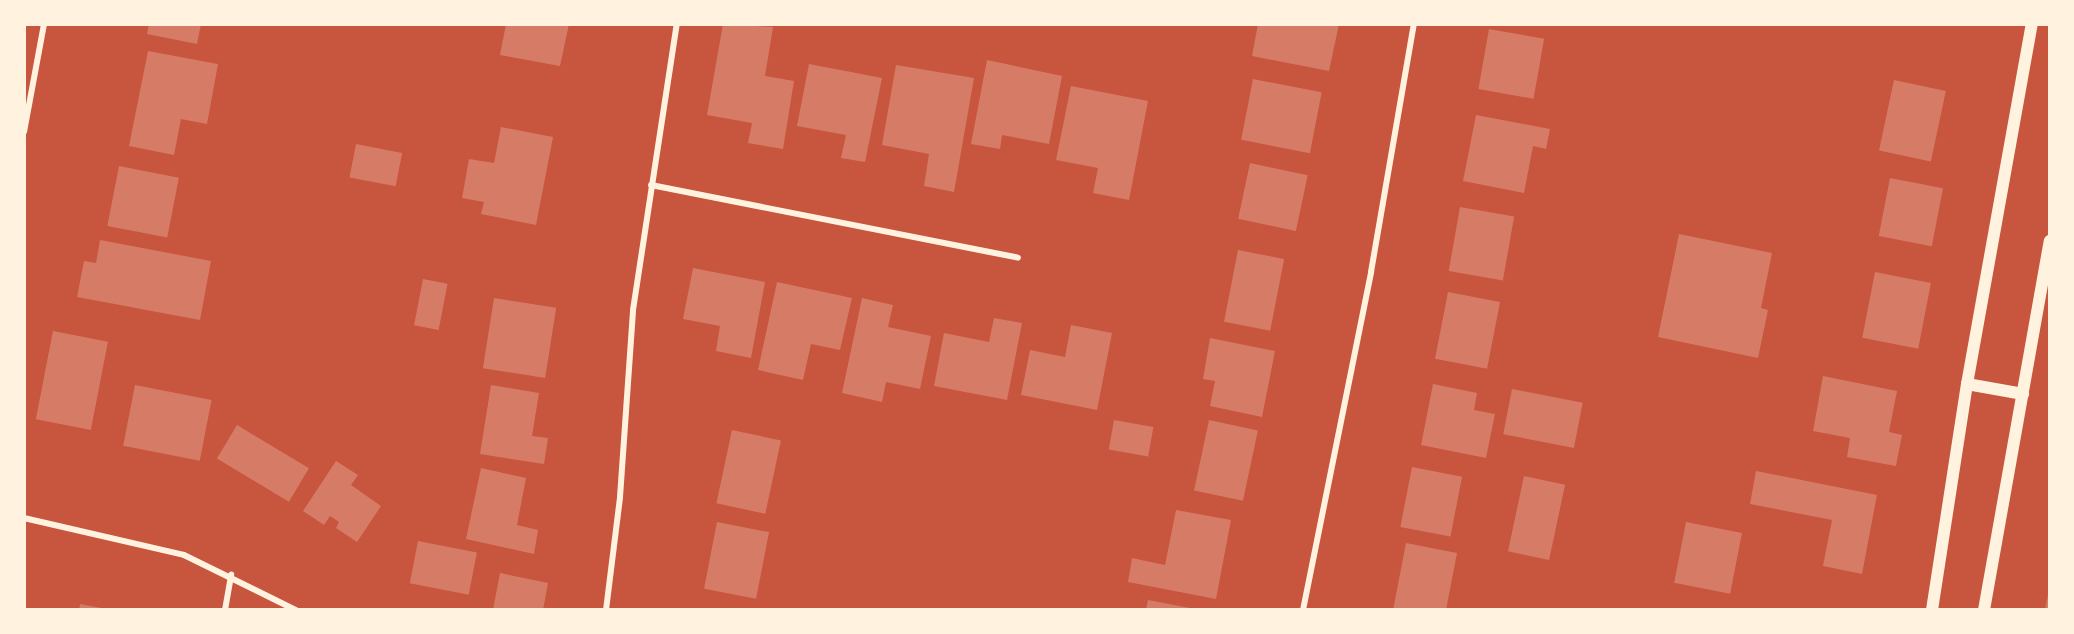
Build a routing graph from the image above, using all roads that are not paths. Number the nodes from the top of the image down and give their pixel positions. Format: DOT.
graph roads {
  1 [pos="44,24"];
  2 [pos="677,24"];
  3 [pos="1414,24"];
  4 [pos="2032,24"];
  5 [pos="24,132"];
  6 [pos="651,185"];
  7 [pos="2050,241"];
  8 [pos="1018,258"];
  9 [pos="1967,384"];
  10 [pos="2023,394"];
  11 [pos="24,518"];
  12 [pos="231,575"];
  13 [pos="225,610"];
  14 [pos="296,610"];
  15 [pos="606,610"];
  16 [pos="1303,610"];
  17 [pos="1932,610"];
  18 [pos="1983,610"];
  1 -- 5 [label="street"];
  2 -- 6 [label="street"];
  3 -- 16 [label="street"];
  4 -- 9 [label="main road"];
  6 -- 8 [label="street"];
  6 -- 15 [label="street"];
  7 -- 10 [label="main road"];
  9 -- 10 [label="main road"];
  9 -- 17 [label="main road"];
  10 -- 18 [label="main road"];
  11 -- 12 [label="street"];
  12 -- 13 [label="street"];
  12 -- 14 [label="street"];
}
